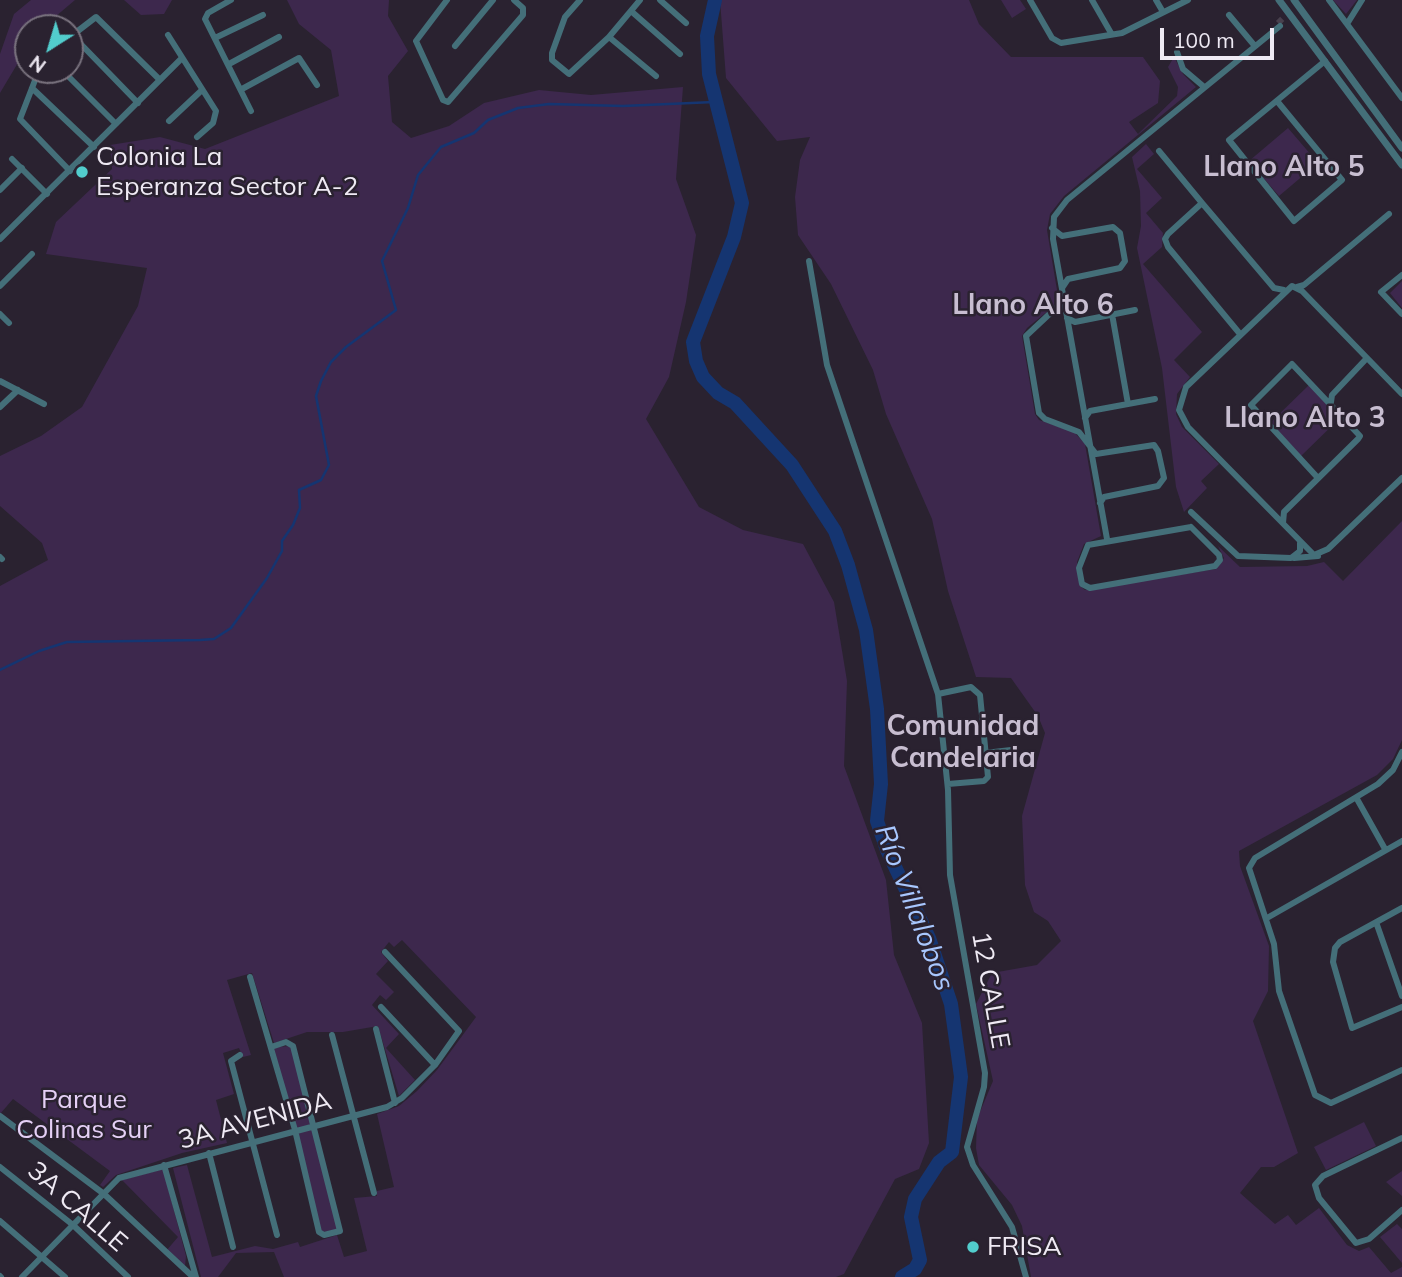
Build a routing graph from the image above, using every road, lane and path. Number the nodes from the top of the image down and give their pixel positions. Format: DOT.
graph roads {
  1 [pos="231,0"];
  2 [pos="447,0"];
  3 [pos="493,0"];
  4 [pos="514,0"];
  5 [pos="640,0"];
  6 [pos="660,0"];
  7 [pos="1030,0"];
  8 [pos="1092,0"];
  9 [pos="1156,0"];
  10 [pos="1188,0"];
  11 [pos="1279,0"];
  12 [pos="1294,0"];
  13 [pos="1329,0"];
  14 [pos="1362,0"];
  15 [pos="579,1"];
  16 [pos="631,11"];
  17 [pos="1163,12"];
  18 [pos="263,15"];
  19 [pos="1229,15"];
  20 [pos="686,23"];
  21 [pos="1347,24"];
  22 [pos="84,25"];
  23 [pos="1278,25"];
  24 [pos="1111,33"];
  25 [pos="168,35"];
  26 [pos="279,37"];
  27 [pos="609,37"];
  28 [pos="215,38"];
  29 [pos="1254,45"];
  30 [pos="455,46"];
  31 [pos="84,49"];
  32 [pos="1177,52"];
  33 [pos="680,54"];
  34 [pos="182,58"];
  35 [pos="1325,61"];
  36 [pos="229,64"];
  37 [pos="656,76"];
  38 [pos="160,80"];
  39 [pos="34,84"];
  40 [pos="76,84"];
  41 [pos="317,85"];
  42 [pos="1203,86"];
  43 [pos="32,88"];
  44 [pos="242,89"];
  45 [pos="202,90"];
  46 [pos="1402,98"];
  47 [pos="1277,101"];
  48 [pos="138,103"];
  49 [pos="251,111"];
  50 [pos="169,121"];
  51 [pos="116,124"];
  52 [pos="197,137"];
  53 [pos="94,146"];
  54 [pos="1402,148"];
  55 [pos="1158,151"];
  56 [pos="12,159"];
  57 [pos="1402,165"];
  58 [pos="22,168"];
  59 [pos="70,171"];
  60 [pos="0,190"];
  61 [pos="47,194"];
  62 [pos="1202,203"];
  63 [pos="1390,214"];
  64 [pos="1052,228"];
  65 [pos="0,239"];
  66 [pos="32,254"];
  67 [pos="809,261"];
  68 [pos="1402,275"];
  69 [pos="0,286"];
  70 [pos="1297,287"];
  71 [pos="1286,289"];
  72 [pos="1062,292"];
  73 [pos="1135,310"];
  74 [pos="0,314"];
  75 [pos="1112,314"];
  76 [pos="1402,314"];
  77 [pos="1066,317"];
  78 [pos="9,323"];
  79 [pos="1240,334"];
  80 [pos="1367,359"];
  81 [pos="0,381"];
  82 [pos="18,390"];
  83 [pos="1402,394"];
  84 [pos="1155,399"];
  85 [pos="1331,402"];
  86 [pos="44,404"];
  87 [pos="1128,404"];
  88 [pos="0,407"];
  89 [pos="1084,418"];
  90 [pos="1089,444"];
  91 [pos="1318,478"];
  92 [pos="1402,478"];
  93 [pos="1100,506"];
  94 [pos="1191,512"];
  95 [pos="1285,527"];
  96 [pos="1107,539"];
  97 [pos="1299,541"];
  98 [pos="1320,555"];
  99 [pos="1291,558"];
  100 [pos="938,694"];
  101 [pos="1011,750"];
  102 [pos="1402,752"];
  103 [pos="985,753"];
  104 [pos="948,784"];
  105 [pos="1357,799"];
  106 [pos="1402,841"];
  107 [pos="1385,849"];
  108 [pos="1402,908"];
  109 [pos="1267,918"];
  110 [pos="1376,922"];
  111 [pos="385,952"];
  112 [pos="250,977"];
  113 [pos="1402,996"];
  114 [pos="381,1007"];
  115 [pos="1402,1007"];
  116 [pos="376,1029"];
  117 [pos="332,1035"];
  118 [pos="271,1047"];
  119 [pos="240,1055"];
  120 [pos="435,1065"];
  121 [pos="1402,1070"];
  122 [pos="396,1103"];
  123 [pos="354,1115"];
  124 [pos="0,1116"];
  125 [pos="313,1126"];
  126 [pos="295,1130"];
  127 [pos="1402,1138"];
  128 [pos="252,1142"];
  129 [pos="209,1153"];
  130 [pos="164,1165"];
  131 [pos="0,1167"];
  132 [pos="374,1193"];
  133 [pos="104,1194"];
  134 [pos="1402,1210"];
  135 [pos="0,1221"];
  136 [pos="73,1225"];
  137 [pos="277,1235"];
  138 [pos="233,1247"];
  139 [pos="43,1256"];
  140 [pos="22,1277"];
  141 [pos="65,1277"];
  142 [pos="128,1277"];
  143 [pos="194,1277"];
  144 [pos="1026,1277"];
  1 -- 28 [label="street"];
  2 -- 4 [label="street"];
  3 -- 30 [label="street"];
  5 -- 16 [label="street"];
  6 -- 20 [label="street"];
  7 -- 24 [label="street"];
  8 -- 24 [label="street"];
  9 -- 17 [label="street"];
  10 -- 17 [label="street"];
  11 -- 35 [label="street"];
  12 -- 54 [label="street"];
  13 -- 21 [label="street"];
  14 -- 21 [label="street"];
  15 -- 27 [label="street"];
  16 -- 27 [label="street"];
  16 -- 33 [label="street"];
  17 -- 24 [label="street"];
  18 -- 28 [label="street"];
  19 -- 29 [label="street"];
  21 -- 46 [label="street"];
  22 -- 38 [label="street"];
  23 -- 29 [label="street"];
  25 -- 34 [label="street"];
  26 -- 36 [label="street"];
  27 -- 37 [label="street"];
  28 -- 36 [label="street"];
  29 -- 42 [label="street"];
  31 -- 48 [label="street"];
  32 -- 42 [label="street"];
  34 -- 38 [label="street"];
  34 -- 45 [label="street"];
  35 -- 47 [label="street"];
  35 -- 57 [label="street"];
  36 -- 44 [label="street"];
  38 -- 48 [label="street"];
  39 -- 43 [label="street"];
  40 -- 51 [label="street"];
  41 -- 44 [label="street"];
  42 -- 64 [label="street"];
  43 -- 53 [label="street"];
  43 -- 59 [label="street"];
  44 -- 49 [label="street"];
  45 -- 50 [label="street"];
  45 -- 52 [label="street"];
  47 -- 47 [label="street"];
  48 -- 51 [label="street"];
  51 -- 53 [label="street"];
  53 -- 59 [label="street"];
  55 -- 62 [label="street"];
  56 -- 58 [label="street"];
  58 -- 60 [label="street"];
  58 -- 61 [label="street"];
  59 -- 61 [label="street"];
  61 -- 65 [label="street"];
  62 -- 71 [label="street"];
  62 -- 79 [label="street"];
  63 -- 70 [label="street"];
  64 -- 72 [label="street"];
  64 -- 72 [label="street"];
  66 -- 69 [label="street"];
  67 -- 100 [label="street, 12 CALLE"];
  68 -- 76 [label="street"];
  70 -- 71 [label="street"];
  70 -- 80 [label="street"];
  71 -- 79 [label="street"];
  72 -- 77 [label="street"];
  72 -- 90 [label="street"];
  73 -- 75 [label="street"];
  74 -- 78 [label="street"];
  75 -- 77 [label="street"];
  75 -- 87 [label="street"];
  77 -- 89 [label="street"];
  79 -- 95 [label="street"];
  80 -- 83 [label="street"];
  80 -- 85 [label="street"];
  81 -- 82 [label="street"];
  82 -- 86 [label="street"];
  82 -- 88 [label="street"];
  84 -- 87 [label="street"];
  85 -- 91 [label="street"];
  85 -- 91 [label="street"];
  87 -- 89 [label="street"];
  89 -- 90 [label="street"];
  90 -- 93 [label="street"];
  90 -- 93 [label="street"];
  91 -- 95 [label="street"];
  92 -- 98 [label="street"];
  93 -- 96 [label="street"];
  94 -- 99 [label="street"];
  95 -- 97 [label="street"];
  96 -- 96 [label="street"];
  97 -- 98 [label="street"];
  97 -- 99 [label="street"];
  98 -- 99 [label="street"];
  100 -- 103 [label="street"];
  100 -- 104 [label="street, 12 CALLE"];
  101 -- 103 [label="street"];
  102 -- 105 [label="street"];
  103 -- 104 [label="street"];
  104 -- 144 [label="street, 12 CALLE"];
  105 -- 107 [label="street"];
  105 -- 109 [label="street"];
  106 -- 107 [label="street"];
  107 -- 109 [label="street"];
  108 -- 110 [label="street"];
  109 -- 121 [label="street"];
  110 -- 113 [label="street"];
  110 -- 115 [label="street"];
  111 -- 120 [label="street, 3A AVENIDA"];
  112 -- 118 [label="street"];
  114 -- 120 [label="street"];
  116 -- 122 [label="street"];
  117 -- 123 [label="street"];
  118 -- 125 [label="street"];
  118 -- 126 [label="street"];
  119 -- 128 [label="street"];
  120 -- 122 [label="street, 3A AVENIDA"];
  122 -- 123 [label="street, 3A AVENIDA"];
  123 -- 125 [label="street, 3A AVENIDA"];
  123 -- 132 [label="street"];
  124 -- 133 [label="street"];
  125 -- 126 [label="street, 3A AVENIDA"];
  125 -- 126 [label="street"];
  126 -- 128 [label="street, 3A AVENIDA"];
  127 -- 134 [label="street"];
  128 -- 129 [label="street, 3A AVENIDA"];
  128 -- 137 [label="street"];
  129 -- 130 [label="street, 3A AVENIDA"];
  129 -- 138 [label="street"];
  130 -- 133 [label="street, 3A AVENIDA"];
  130 -- 143 [label="street"];
  131 -- 136 [label="street, 3A CALLE"];
  133 -- 136 [label="street, 3A AVENIDA"];
  133 -- 143 [label="street"];
  135 -- 139 [label="street"];
  136 -- 139 [label="street, 3A AVENIDA"];
  136 -- 142 [label="street, 3A CALLE"];
  139 -- 140 [label="street, 3A AVENIDA"];
  139 -- 141 [label="street"];
}
